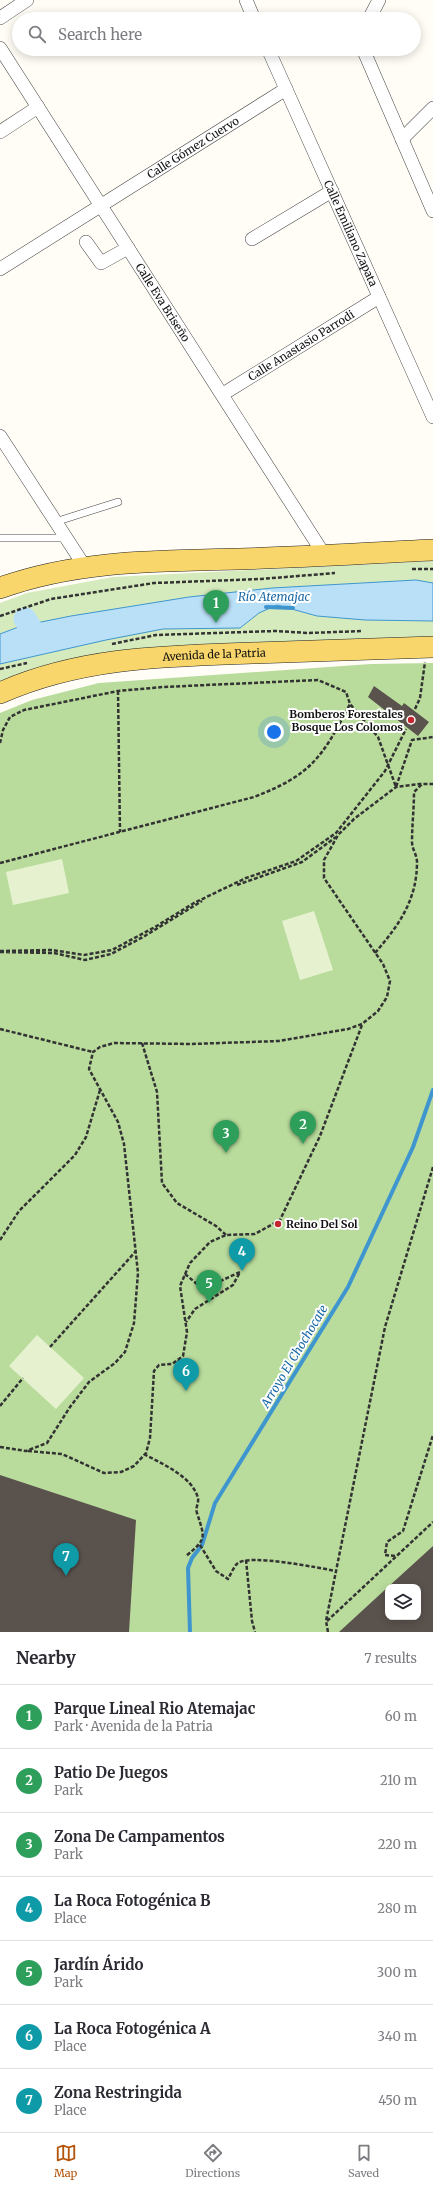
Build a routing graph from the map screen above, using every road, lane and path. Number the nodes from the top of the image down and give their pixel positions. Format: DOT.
graph roads {
  1 [pos="27,0"];
  2 [pos="246,0"];
  3 [pos="379,0"];
  4 [pos="251,12"];
  5 [pos="373,12"];
  6 [pos="0,18"];
  7 [pos="0,48"];
  8 [pos="271,56"];
  9 [pos="366,56"];
  10 [pos="286,89"];
  11 [pos="38,107"];
  12 [pos="433,108"];
  13 [pos="0,132"];
  14 [pos="402,139"];
  15 [pos="332,192"];
  16 [pos="100,204"];
  17 [pos="433,211"];
  18 [pos="252,239"];
  19 [pos="86,242"];
  20 [pos="128,248"];
  21 [pos="0,269"];
  22 [pos="379,297"];
  23 [pos="223,394"];
  24 [pos="433,417"];
  25 [pos="0,436"];
  26 [pos="118,502"];
  27 [pos="55,522"];
  28 [pos="0,538"];
  29 [pos="66,538"];
  30 [pos="433,550"];
  31 [pos="325,556"];
  32 [pos="85,567"];
  33 [pos="406,569"];
  34 [pos="433,569"];
  35 [pos="340,572"];
  36 [pos="0,588"];
  37 [pos="0,616"];
  38 [pos="429,648"];
  39 [pos="118,691"];
  40 [pos="0,694"];
  41 [pos="350,704"];
  42 [pos="415,709"];
  43 [pos="406,729"];
  44 [pos="433,737"];
  45 [pos="0,743"];
  46 [pos="388,765"];
  47 [pos="422,784"];
  48 [pos="433,784"];
  49 [pos="396,787"];
  50 [pos="120,832"];
  51 [pos="338,835"];
  52 [pos="0,863"];
  53 [pos="0,952"];
  54 [pos="375,952"];
  55 [pos="362,1024"];
  56 [pos="0,1029"];
  57 [pos="142,1043"];
  58 [pos="93,1052"];
  59 [pos="100,1089"];
  60 [pos="433,1167"];
  61 [pos="226,1235"];
  62 [pos="0,1240"];
  63 [pos="136,1250"];
  64 [pos="185,1274"];
  65 [pos="186,1323"];
  66 [pos="50,1347"];
  67 [pos="178,1360"];
  68 [pos="22,1378"];
  69 [pos="185,1387"];
  70 [pos="0,1406"];
  71 [pos="433,1435"];
  72 [pos="0,1447"];
  73 [pos="26,1451"];
  74 [pos="144,1454"];
  75 [pos="433,1522"];
  76 [pos="200,1544"];
  77 [pos="186,1556"];
  78 [pos="396,1556"];
  79 [pos="246,1560"];
  80 [pos="336,1571"];
  81 [pos="326,1621"];
  82 [pos="255,1632"];
  83 [pos="328,1632"];
  1 -- 6 [label="street"];
  2 -- 4 [label="street"];
  3 -- 5 [label="street"];
  7 -- 11 [label="street, Calle Eva Briseño"];
  8 -- 10 [label="street, Calle Emiliano Zapata"];
  9 -- 14 [label="street"];
  10 -- 15 [label="street, Calle Emiliano Zapata"];
  10 -- 16 [label="street, Calle Gómez Cuervo"];
  11 -- 13 [label="street"];
  11 -- 16 [label="street, Calle Eva Briseño"];
  12 -- 14 [label="street"];
  14 -- 17 [label="street"];
  15 -- 18 [label="street"];
  15 -- 22 [label="street, Calle Emiliano Zapata"];
  16 -- 20 [label="street, Calle Eva Briseño"];
  16 -- 21 [label="street, Calle Gómez Cuervo"];
  19 -- 20 [label="street"];
  20 -- 23 [label="street, Calle Eva Briseño"];
  22 -- 23 [label="street, Calle Anastasio Parrodi"];
  22 -- 24 [label="street, Calle Emiliano Zapata"];
  23 -- 31 [label="street, Calle Eva Briseño"];
  25 -- 27 [label="street"];
  26 -- 27 [label="lane"];
  27 -- 29 [label="street"];
  28 -- 29 [label="lane"];
  29 -- 32 [label="street"];
  30 -- 31 [label="main road"];
  31 -- 32 [label="main road"];
  32 -- 36 [label="main road"];
  33 -- 34 [label="path"];
  35 -- 37 [label="path"];
  38 -- 40 [label="main road, Avenida de la Patria"];
  38 -- 42 [label="path"];
  39 -- 41 [label="path"];
  39 -- 45 [label="path"];
  39 -- 50 [label="path"];
  41 -- 46 [label="path"];
  41 -- 50 [label="path"];
  43 -- 46 [label="path"];
  44 -- 49 [label="path"];
  46 -- 49 [label="path"];
  46 -- 53 [label="path"];
  47 -- 48 [label="path"];
  47 -- 49 [label="path"];
  47 -- 54 [label="path"];
  49 -- 51 [label="path"];
  50 -- 52 [label="path"];
  51 -- 53 [label="path"];
  51 -- 54 [label="path"];
  54 -- 55 [label="path"];
  55 -- 57 [label="path"];
  55 -- 61 [label="path"];
  56 -- 58 [label="path"];
  57 -- 58 [label="path"];
  57 -- 61 [label="path"];
  58 -- 59 [label="path"];
  59 -- 62 [label="path"];
  59 -- 63 [label="path"];
  60 -- 80 [label="path"];
  61 -- 64 [label="path"];
  63 -- 66 [label="path"];
  63 -- 73 [label="path"];
  64 -- 65 [label="path"];
  64 -- 65 [label="path"];
  65 -- 67 [label="path"];
  67 -- 69 [label="path"];
  67 -- 74 [label="path"];
  68 -- 70 [label="path"];
  71 -- 78 [label="path"];
  72 -- 73 [label="path"];
  73 -- 74 [label="path"];
  74 -- 76 [label="path"];
  75 -- 78 [label="path"];
  76 -- 77 [label="path"];
  76 -- 79 [label="path"];
  78 -- 81 [label="path"];
  79 -- 80 [label="path"];
  79 -- 82 [label="path"];
  80 -- 81 [label="path"];
  81 -- 83 [label="path"];
}
